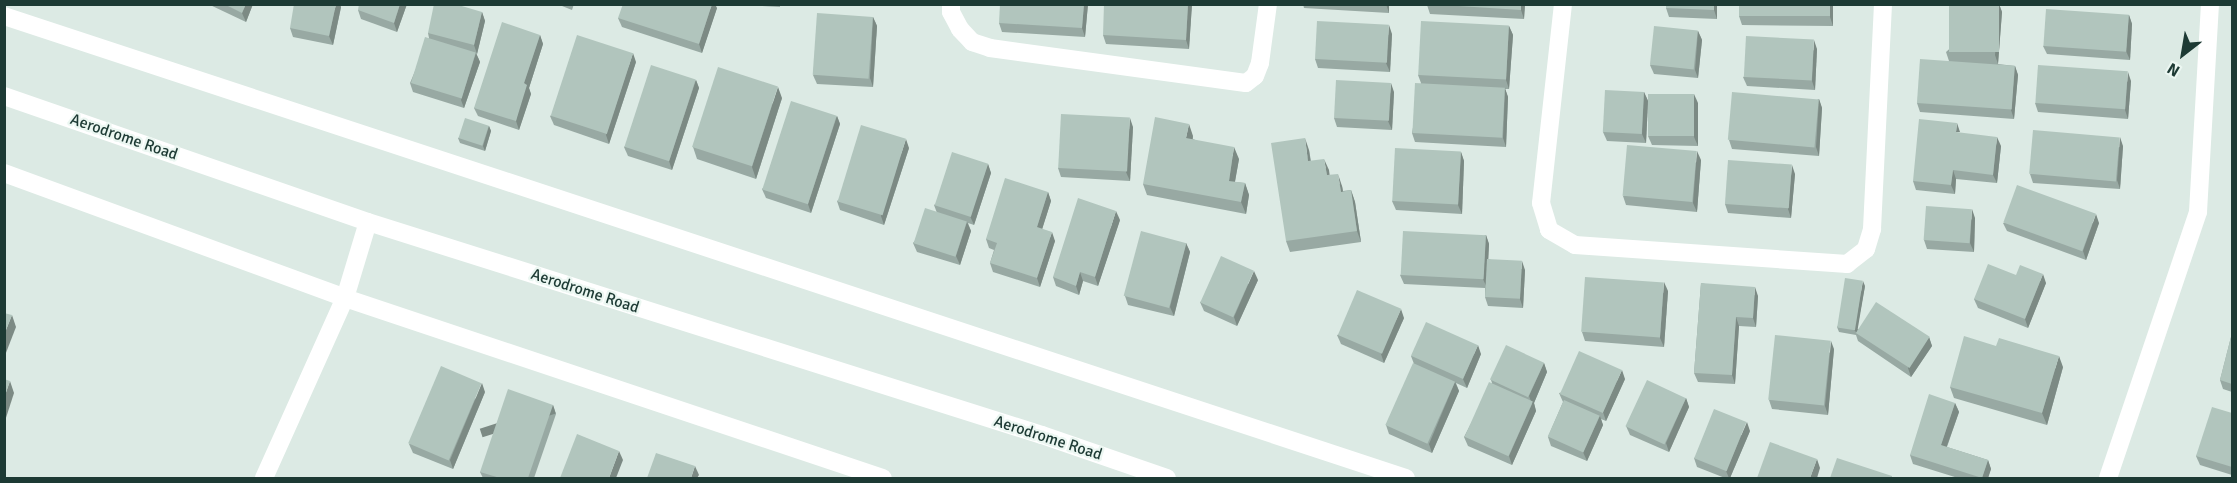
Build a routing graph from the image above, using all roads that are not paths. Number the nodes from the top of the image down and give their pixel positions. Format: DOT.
graph roads {
  1 [pos="951,4"];
  2 [pos="1268,4"];
  3 [pos="1563,4"];
  4 [pos="1883,4"];
  5 [pos="2210,4"];
  6 [pos="4,16"];
  7 [pos="4,96"];
  8 [pos="4,173"];
  9 [pos="368,222"];
  10 [pos="345,298"];
  11 [pos="264,478"];
  12 [pos="883,478"];
  13 [pos="1167,478"];
  14 [pos="1406,478"];
  15 [pos="2108,478"];
  1 -- 2 [label="street"];
  3 -- 4 [label="street"];
  5 -- 15 [label="street"];
  6 -- 14 [label="street"];
  7 -- 9 [label="street, Aerodrome Road"];
  8 -- 10 [label="street"];
  9 -- 10 [label="street"];
  9 -- 13 [label="street, Aerodrome Road"];
  10 -- 11 [label="street"];
  10 -- 12 [label="street"];
}
